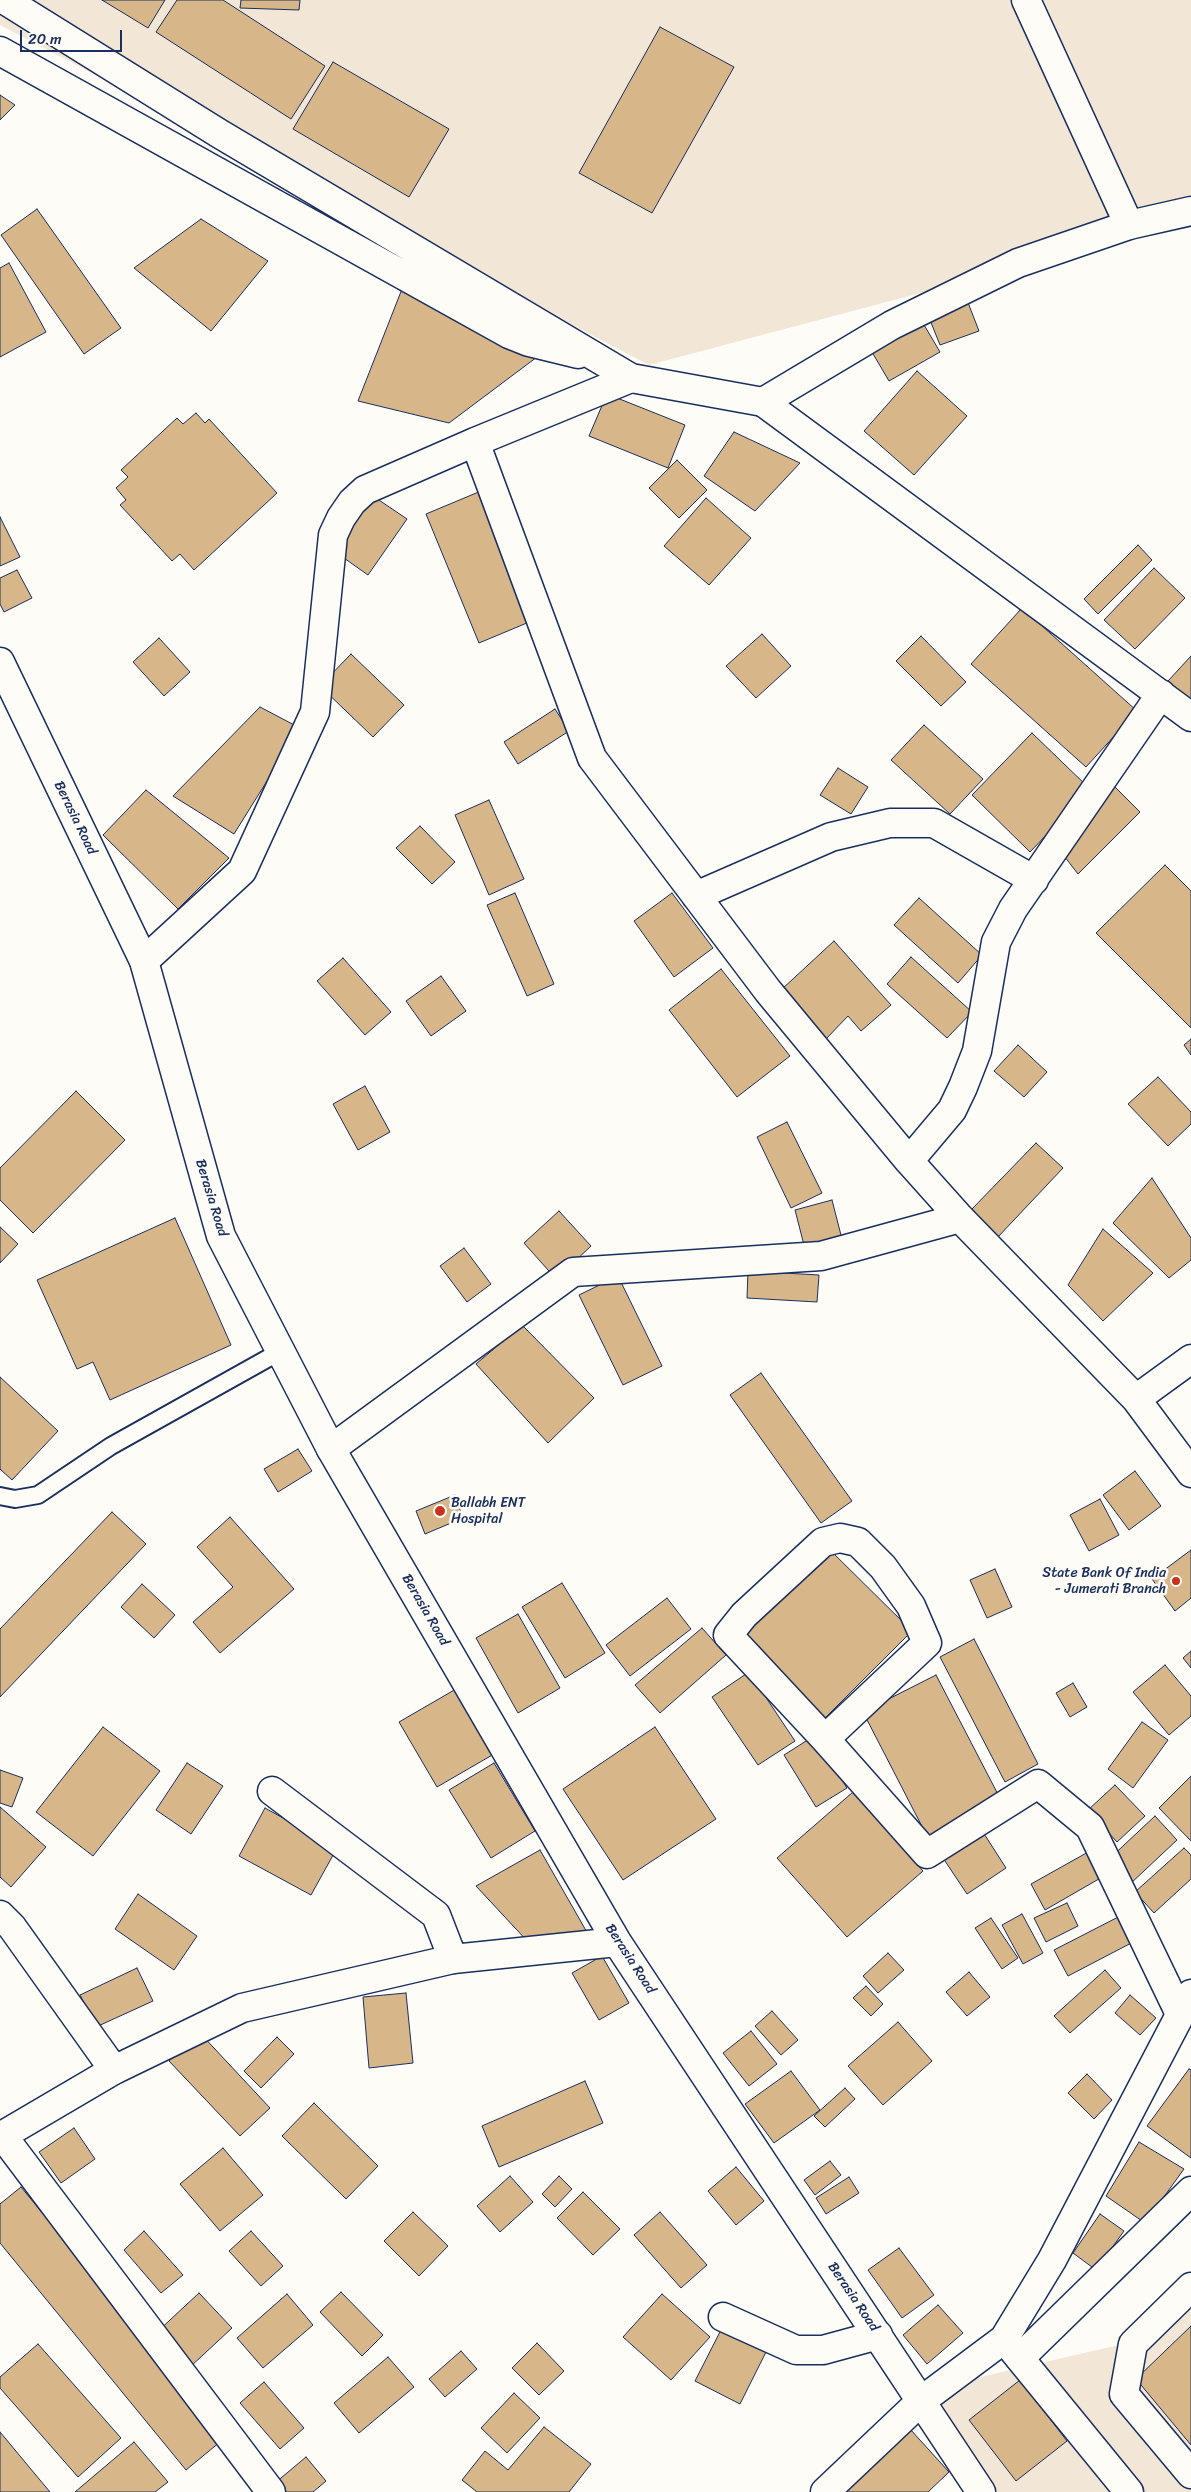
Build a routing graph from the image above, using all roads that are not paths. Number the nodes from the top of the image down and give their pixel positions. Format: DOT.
graph roads {
  1 [pos="5,0"];
  2 [pos="1026,0"];
  3 [pos="0,51"];
  4 [pos="1191,211"];
  5 [pos="1129,225"];
  6 [pos="598,359"];
  7 [pos="631,378"];
  8 [pos="762,402"];
  9 [pos="475,442"];
  10 [pos="0,662"];
  11 [pos="1161,694"];
  12 [pos="1191,717"];
  13 [pos="1034,880"];
  14 [pos="696,896"];
  15 [pos="144,961"];
  16 [pos="909,1161"];
  17 [pos="960,1218"];
  18 [pos="281,1351"];
  19 [pos="1191,1359"];
  20 [pos="1136,1399"];
  21 [pos="331,1450"];
  22 [pos="1191,1472"];
  23 [pos="0,1496"];
  24 [pos="826,1739"];
  25 [pos="272,1791"];
  26 [pos="0,1914"];
  27 [pos="617,1942"];
  28 [pos="453,1959"];
  29 [pos="1186,2004"];
  30 [pos="114,2070"];
  31 [pos="1,2136"];
  32 [pos="1191,2191"];
  33 [pos="1191,2287"];
  34 [pos="724,2317"];
  35 [pos="878,2335"];
  36 [pos="1012,2349"];
  37 [pos="921,2401"];
  38 [pos="1191,2474"];
  39 [pos="270,2492"];
  40 [pos="825,2492"];
  41 [pos="981,2492"];
  42 [pos="1129,2492"];
  1 -- 6 [label="street"];
  2 -- 5 [label="street"];
  3 -- 6 [label="street"];
  4 -- 5 [label="street"];
  5 -- 8 [label="street"];
  6 -- 7 [label="street"];
  7 -- 8 [label="street"];
  7 -- 9 [label="street"];
  8 -- 11 [label="street"];
  9 -- 14 [label="street"];
  9 -- 15 [label="street"];
  10 -- 15 [label="street, Berasia Road"];
  11 -- 12 [label="street"];
  11 -- 13 [label="street"];
  13 -- 14 [label="street"];
  13 -- 16 [label="street"];
  14 -- 16 [label="street"];
  15 -- 18 [label="street, Berasia Road"];
  16 -- 17 [label="street"];
  17 -- 20 [label="street"];
  17 -- 21 [label="street"];
  18 -- 21 [label="street, Berasia Road"];
  18 -- 23 [label="lane"];
  19 -- 20 [label="street"];
  20 -- 22 [label="street"];
  21 -- 27 [label="street, Berasia Road"];
  24 -- 24 [label="street"];
  24 -- 29 [label="street"];
  25 -- 28 [label="street"];
  26 -- 30 [label="street"];
  27 -- 28 [label="street"];
  27 -- 35 [label="street, Berasia Road"];
  28 -- 30 [label="street"];
  29 -- 36 [label="street"];
  30 -- 31 [label="street"];
  31 -- 39 [label="street"];
  32 -- 36 [label="street"];
  33 -- 38 [label="street"];
  34 -- 35 [label="street"];
  35 -- 37 [label="street, Berasia Road"];
  36 -- 37 [label="street"];
  36 -- 42 [label="street"];
  37 -- 40 [label="street"];
  37 -- 41 [label="street, Berasia Road"];
}
